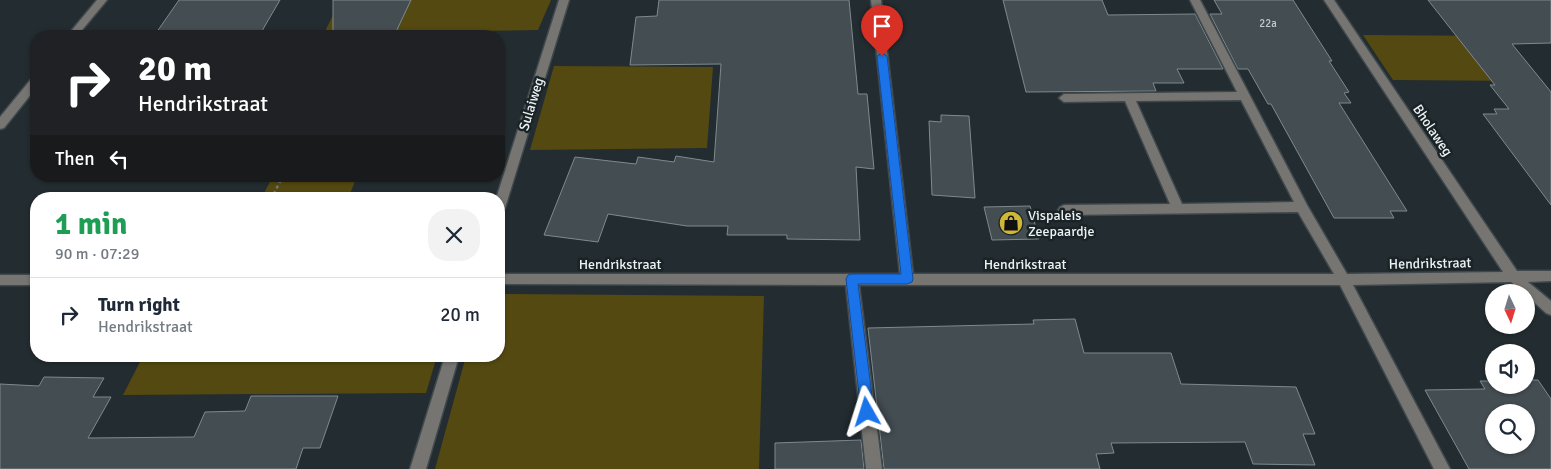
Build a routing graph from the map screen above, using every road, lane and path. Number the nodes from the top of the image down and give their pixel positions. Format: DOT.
graph roads {
  1 [pos="102,0"];
  2 [pos="564,0"];
  3 [pos="876,0"];
  4 [pos="1195,0"];
  5 [pos="1329,0"];
  6 [pos="77,30"];
  7 [pos="30,88"];
  8 [pos="1246,96"];
  9 [pos="1129,97"];
  10 [pos="1064,98"];
  11 [pos="0,126"];
  12 [pos="504,192"];
  13 [pos="1302,207"];
  14 [pos="1178,208"];
  15 [pos="1064,210"];
  16 [pos="1513,276"];
  17 [pos="1551,276"];
  18 [pos="505,279"];
  19 [pos="852,279"];
  20 [pos="907,279"];
  21 [pos="0,280"];
  22 [pos="30,280"];
  23 [pos="1344,280"];
  24 [pos="1551,309"];
  25 [pos="450,362"];
  26 [pos="418,469"];
  27 [pos="874,469"];
  28 [pos="1442,469"];
  1 -- 6 [label="street"];
  2 -- 12 [label="street, Sulaiweg"];
  3 -- 20 [label="street"];
  4 -- 8 [label="street"];
  5 -- 16 [label="street, Bholaweg"];
  7 -- 11 [label="street"];
  8 -- 9 [label="street"];
  8 -- 13 [label="street"];
  9 -- 10 [label="street"];
  9 -- 14 [label="street"];
  13 -- 14 [label="street"];
  13 -- 23 [label="street"];
  14 -- 15 [label="street"];
  16 -- 17 [label="street, Hendrikstraat"];
  16 -- 23 [label="street, Hendrikstraat"];
  16 -- 24 [label="street, Bholaweg"];
  18 -- 19 [label="street, Hendrikstraat"];
  19 -- 20 [label="street, Hendrikstraat"];
  19 -- 27 [label="street"];
  20 -- 23 [label="street, Hendrikstraat"];
  21 -- 22 [label="street"];
  23 -- 28 [label="street"];
  25 -- 26 [label="street"];
}
